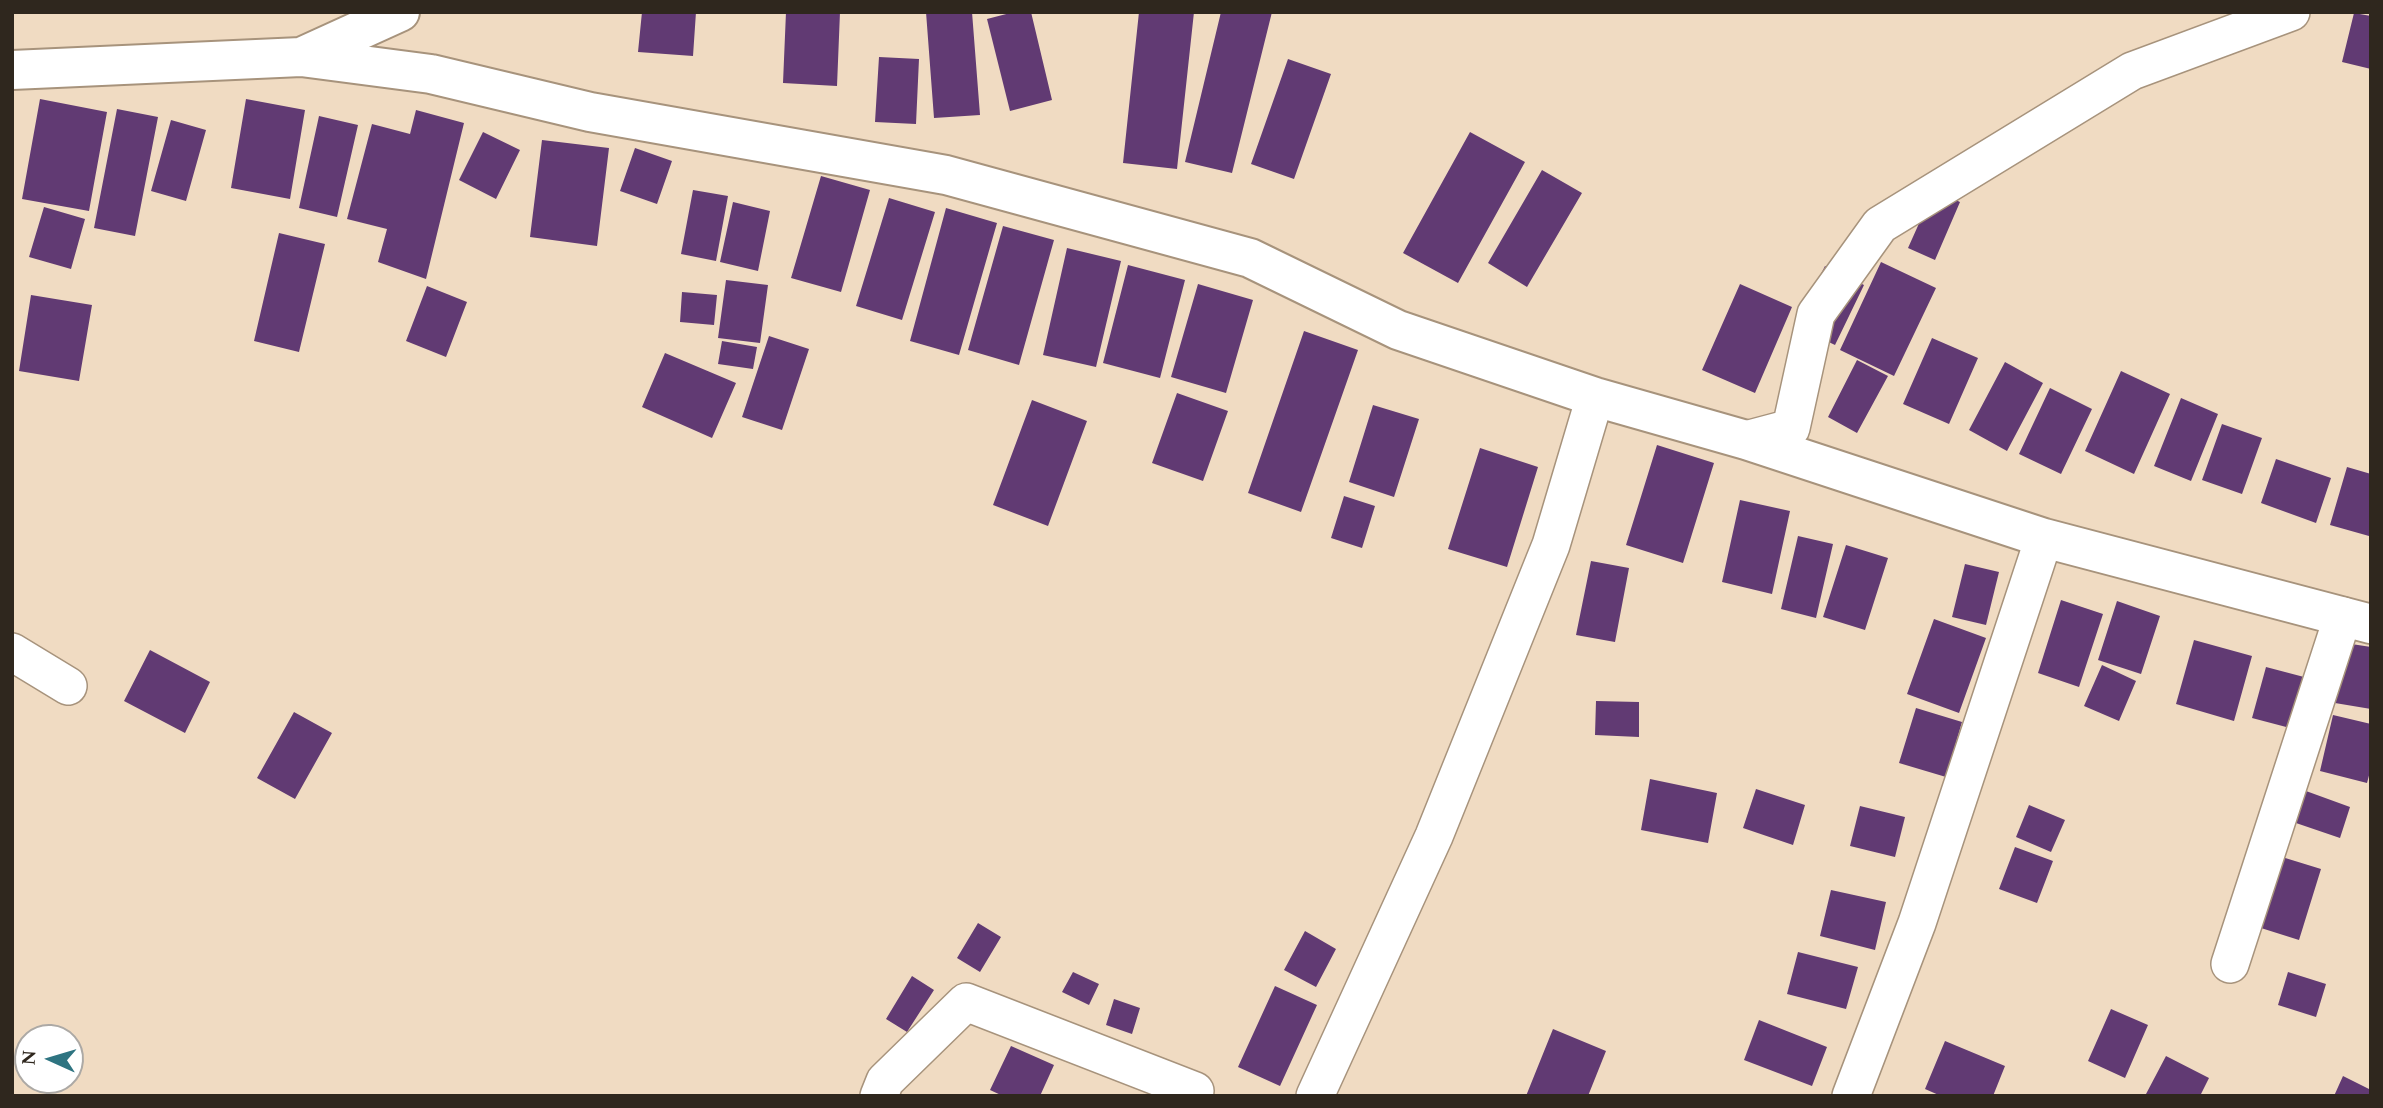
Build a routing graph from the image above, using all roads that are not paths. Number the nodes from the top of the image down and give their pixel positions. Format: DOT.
graph roads {
  1 [pos="400,12"];
  2 [pos="2291,12"];
  3 [pos="301,57"];
  4 [pos="12,70"];
  5 [pos="1595,397"];
  6 [pos="1746,440"];
  7 [pos="2044,538"];
  8 [pos="2357,620"];
  9 [pos="12,652"];
  10 [pos="68,686"];
  11 [pos="2230,964"];
  12 [pos="1198,1094"];
  13 [pos="879,1096"];
  14 [pos="1315,1096"];
  15 [pos="1851,1096"];
  1 -- 3 [label="street"];
  2 -- 6 [label="street"];
  3 -- 4 [label="street"];
  3 -- 5 [label="street"];
  5 -- 6 [label="street"];
  5 -- 14 [label="street"];
  6 -- 7 [label="street"];
  7 -- 8 [label="street"];
  7 -- 15 [label="street"];
  8 -- 11 [label="street"];
  9 -- 10 [label="street"];
  12 -- 13 [label="street"];
}
